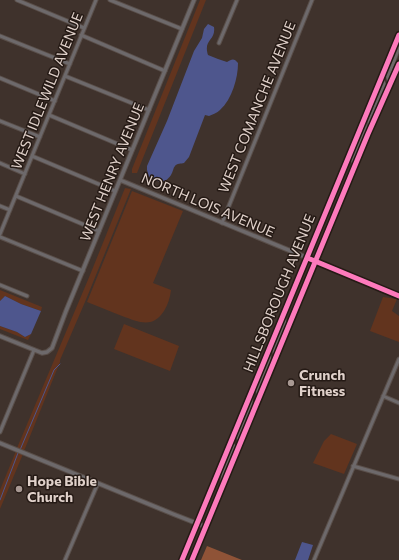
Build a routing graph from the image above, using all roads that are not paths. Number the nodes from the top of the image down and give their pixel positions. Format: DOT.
graph roads {
  1 [pos="17,0"];
  2 [pos="96,0"];
  3 [pos="110,0"];
  4 [pos="194,0"];
  5 [pos="237,0"];
  6 [pos="312,0"];
  7 [pos="84,28"];
  8 [pos="182,29"];
  9 [pos="81,35"];
  10 [pos="399,35"];
  11 [pos="0,36"];
  12 [pos="219,43"];
  13 [pos="399,45"];
  14 [pos="70,64"];
  15 [pos="399,64"];
  16 [pos="165,71"];
  17 [pos="65,76"];
  18 [pos="0,78"];
  19 [pos="381,78"];
  20 [pos="390,82"];
  21 [pos="54,101"];
  22 [pos="149,110"];
  23 [pos="49,115"];
  24 [pos="364,120"];
  25 [pos="0,121"];
  26 [pos="370,130"];
  27 [pos="40,137"];
  28 [pos="132,150"];
  29 [pos="32,156"];
  30 [pos="0,164"];
  31 [pos="355,165"];
  32 [pos="25,174"];
  33 [pos="120,180"];
  34 [pos="116,191"];
  35 [pos="16,196"];
  36 [pos="0,206"];
  37 [pos="10,210"];
  38 [pos="222,223"];
  39 [pos="99,231"];
  40 [pos="0,236"];
  41 [pos="306,258"];
  42 [pos="315,261"];
  43 [pos="83,271"];
  44 [pos="0,285"];
  45 [pos="27,296"];
  46 [pos="399,296"];
  47 [pos="283,314"];
  48 [pos="0,336"];
  49 [pos="34,350"];
  50 [pos="268,350"];
  51 [pos="276,355"];
  52 [pos="399,359"];
  53 [pos="250,396"];
  54 [pos="260,396"];
  55 [pos="383,396"];
  56 [pos="399,403"];
  57 [pos="0,432"];
  58 [pos="241,441"];
  59 [pos="0,443"];
  60 [pos="230,444"];
  61 [pos="354,466"];
  62 [pos="399,479"];
  63 [pos="98,483"];
  64 [pos="224,484"];
  65 [pos="197,523"];
  66 [pos="206,527"];
  67 [pos="65,560"];
  68 [pos="182,560"];
  69 [pos="192,560"];
  70 [pos="314,560"];
  1 -- 7 [label="street"];
  2 -- 7 [label="street, WEST IDLEWILD AVENUE"];
  3 -- 8 [label="street"];
  4 -- 8 [label="street, WEST HENRY AVENUE"];
  5 -- 12 [label="street"];
  6 -- 38 [label="street, WEST COMANCHE AVENUE"];
  7 -- 9 [label="street, WEST IDLEWILD AVENUE"];
  8 -- 16 [label="street, WEST HENRY AVENUE"];
  9 -- 14 [label="street, WEST IDLEWILD AVENUE"];
  9 -- 16 [label="street"];
  10 -- 19 [label="main road, HILLSBOROUGH AVENUE"];
  11 -- 14 [label="street"];
  13 -- 20 [label="main road"];
  14 -- 17 [label="street, WEST IDLEWILD AVENUE"];
  15 -- 20 [label="main road"];
  16 -- 22 [label="street, WEST HENRY AVENUE"];
  17 -- 21 [label="street, WEST IDLEWILD AVENUE"];
  17 -- 22 [label="street"];
  18 -- 21 [label="street"];
  19 -- 24 [label="main road, HILLSBOROUGH AVENUE"];
  19 -- 26 [label="main road"];
  20 -- 26 [label="main road"];
  21 -- 23 [label="street, WEST IDLEWILD AVENUE"];
  22 -- 28 [label="street, WEST HENRY AVENUE"];
  23 -- 27 [label="street, WEST IDLEWILD AVENUE"];
  23 -- 28 [label="street"];
  24 -- 31 [label="main road"];
  24 -- 41 [label="main road, HILLSBOROUGH AVENUE"];
  25 -- 27 [label="street"];
  26 -- 31 [label="main road"];
  27 -- 29 [label="street, WEST IDLEWILD AVENUE"];
  28 -- 33 [label="street, WEST HENRY AVENUE"];
  29 -- 32 [label="street, WEST IDLEWILD AVENUE"];
  29 -- 34 [label="street"];
  30 -- 32 [label="street"];
  31 -- 42 [label="main road"];
  32 -- 35 [label="street, WEST IDLEWILD AVENUE"];
  33 -- 34 [label="street, WEST HENRY AVENUE"];
  33 -- 38 [label="street, NORTH LOIS AVENUE"];
  34 -- 39 [label="street, WEST HENRY AVENUE"];
  35 -- 37 [label="street, WEST IDLEWILD AVENUE"];
  35 -- 39 [label="street"];
  36 -- 37 [label="street"];
  37 -- 40 [label="street, WEST IDLEWILD AVENUE"];
  38 -- 41 [label="street, NORTH LOIS AVENUE"];
  39 -- 43 [label="street, WEST HENRY AVENUE"];
  40 -- 43 [label="street"];
  41 -- 42 [label="street, NORTH LOIS AVENUE"];
  41 -- 47 [label="main road, HILLSBOROUGH AVENUE"];
  42 -- 46 [label="street, NORTH LOIS AVENUE"];
  42 -- 51 [label="main road"];
  43 -- 49 [label="street, WEST HENRY AVENUE"];
  44 -- 45 [label="street"];
  47 -- 50 [label="main road, HILLSBOROUGH AVENUE"];
  47 -- 51 [label="main road"];
  48 -- 49 [label="street"];
  49 -- 57 [label="street"];
  50 -- 53 [label="main road, HILLSBOROUGH AVENUE"];
  50 -- 54 [label="main road"];
  51 -- 54 [label="main road"];
  52 -- 55 [label="street"];
  53 -- 58 [label="main road"];
  53 -- 60 [label="main road, HILLSBOROUGH AVENUE"];
  54 -- 58 [label="main road"];
  55 -- 56 [label="street"];
  55 -- 61 [label="street"];
  58 -- 64 [label="main road"];
  59 -- 63 [label="street"];
  60 -- 64 [label="main road"];
  60 -- 65 [label="main road, HILLSBOROUGH AVENUE"];
  61 -- 62 [label="street"];
  61 -- 70 [label="street"];
  63 -- 65 [label="street"];
  63 -- 67 [label="street"];
  64 -- 66 [label="main road"];
  65 -- 66 [label="street"];
  65 -- 68 [label="main road, HILLSBOROUGH AVENUE"];
  66 -- 69 [label="main road"];
}
